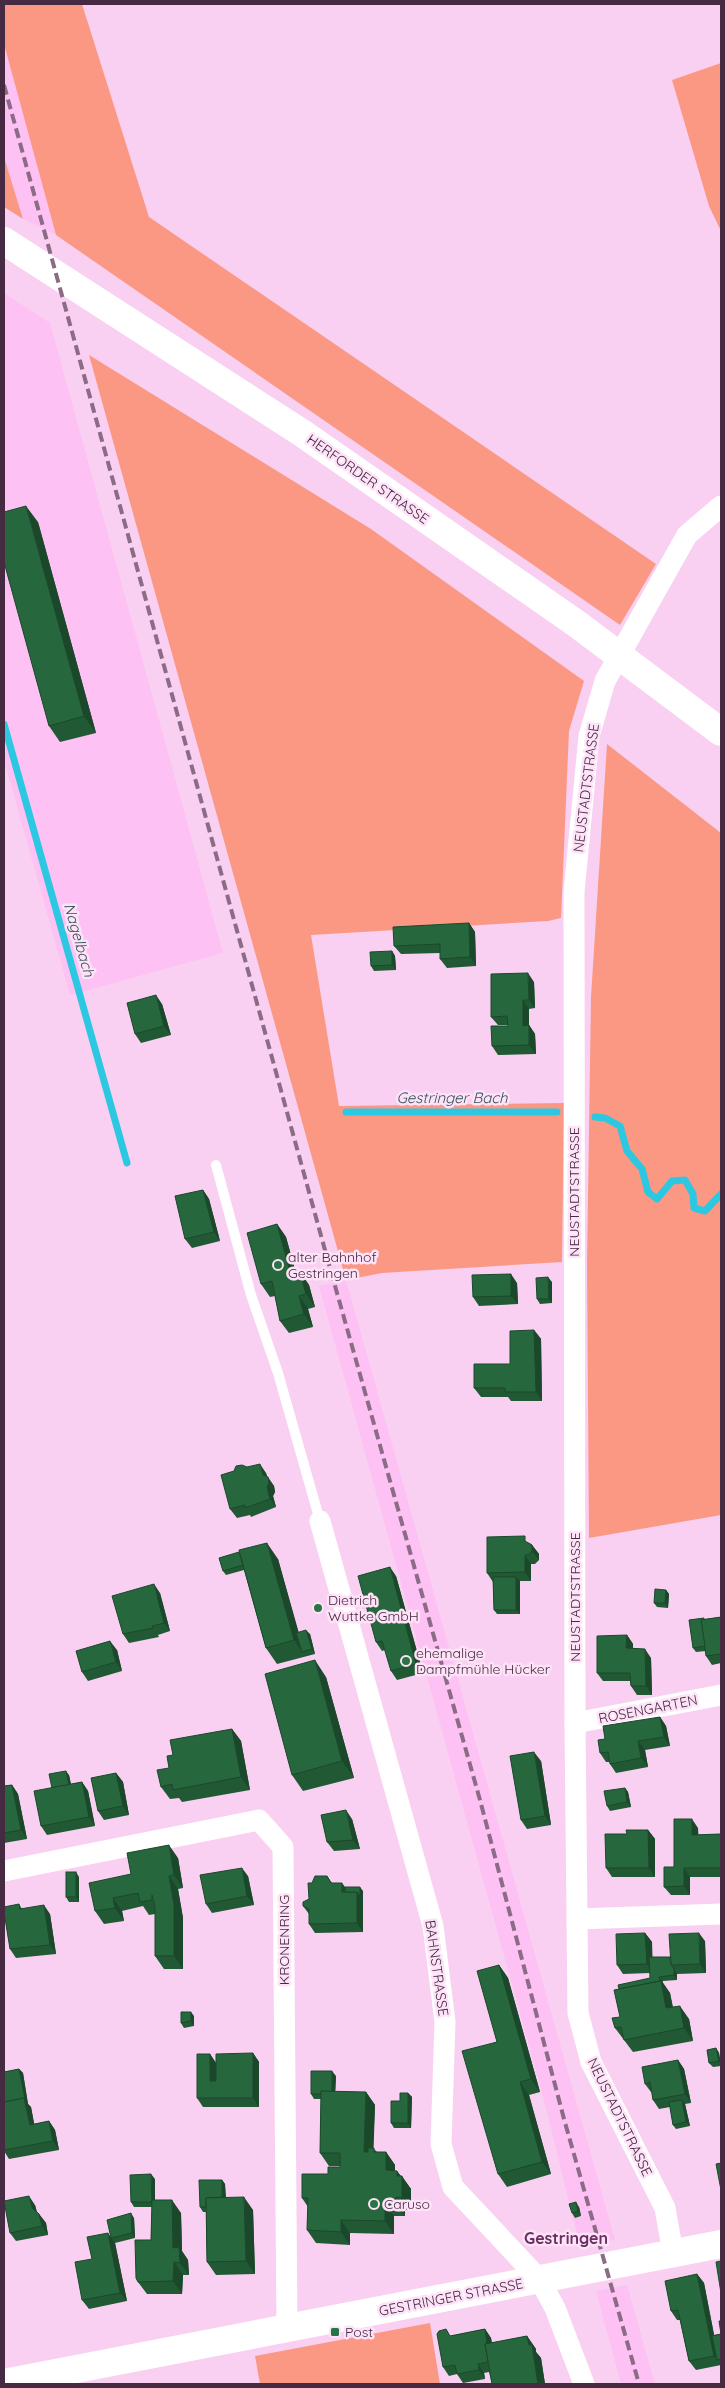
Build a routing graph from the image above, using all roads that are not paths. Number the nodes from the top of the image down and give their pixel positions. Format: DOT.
graph roads {
  1 [pos="4,241"];
  2 [pos="721,506"];
  3 [pos="721,732"];
  4 [pos="216,1165"];
  5 [pos="320,1521"];
  6 [pos="721,1695"];
  7 [pos="575,1723"];
  8 [pos="4,1871"];
  9 [pos="721,1914"];
  10 [pos="577,1919"];
  11 [pos="721,2244"];
  12 [pos="673,2253"];
  13 [pos="539,2279"];
  14 [pos="287,2330"];
  15 [pos="4,2383"];
  16 [pos="584,2384"];
  1 -- 3 [label="main road, HERFORDER STRASSE"];
  2 -- 7 [label="street, NEUSTADTSTRASSE"];
  4 -- 5 [label="lane"];
  5 -- 13 [label="street, BAHNSTRASSE"];
  6 -- 7 [label="street, ROSENGARTEN"];
  7 -- 10 [label="street, NEUSTADTSTRASSE"];
  8 -- 14 [label="street, KRONENRING"];
  9 -- 10 [label="street"];
  10 -- 12 [label="street, NEUSTADTSTRASSE"];
  11 -- 12 [label="main road, GESTRINGER STRASSE"];
  12 -- 13 [label="main road, GESTRINGER STRASSE"];
  13 -- 14 [label="main road, GESTRINGER STRASSE"];
  13 -- 16 [label="street, BAHNSTRASSE"];
  14 -- 15 [label="main road, GESTRINGER STRASSE"];
}
